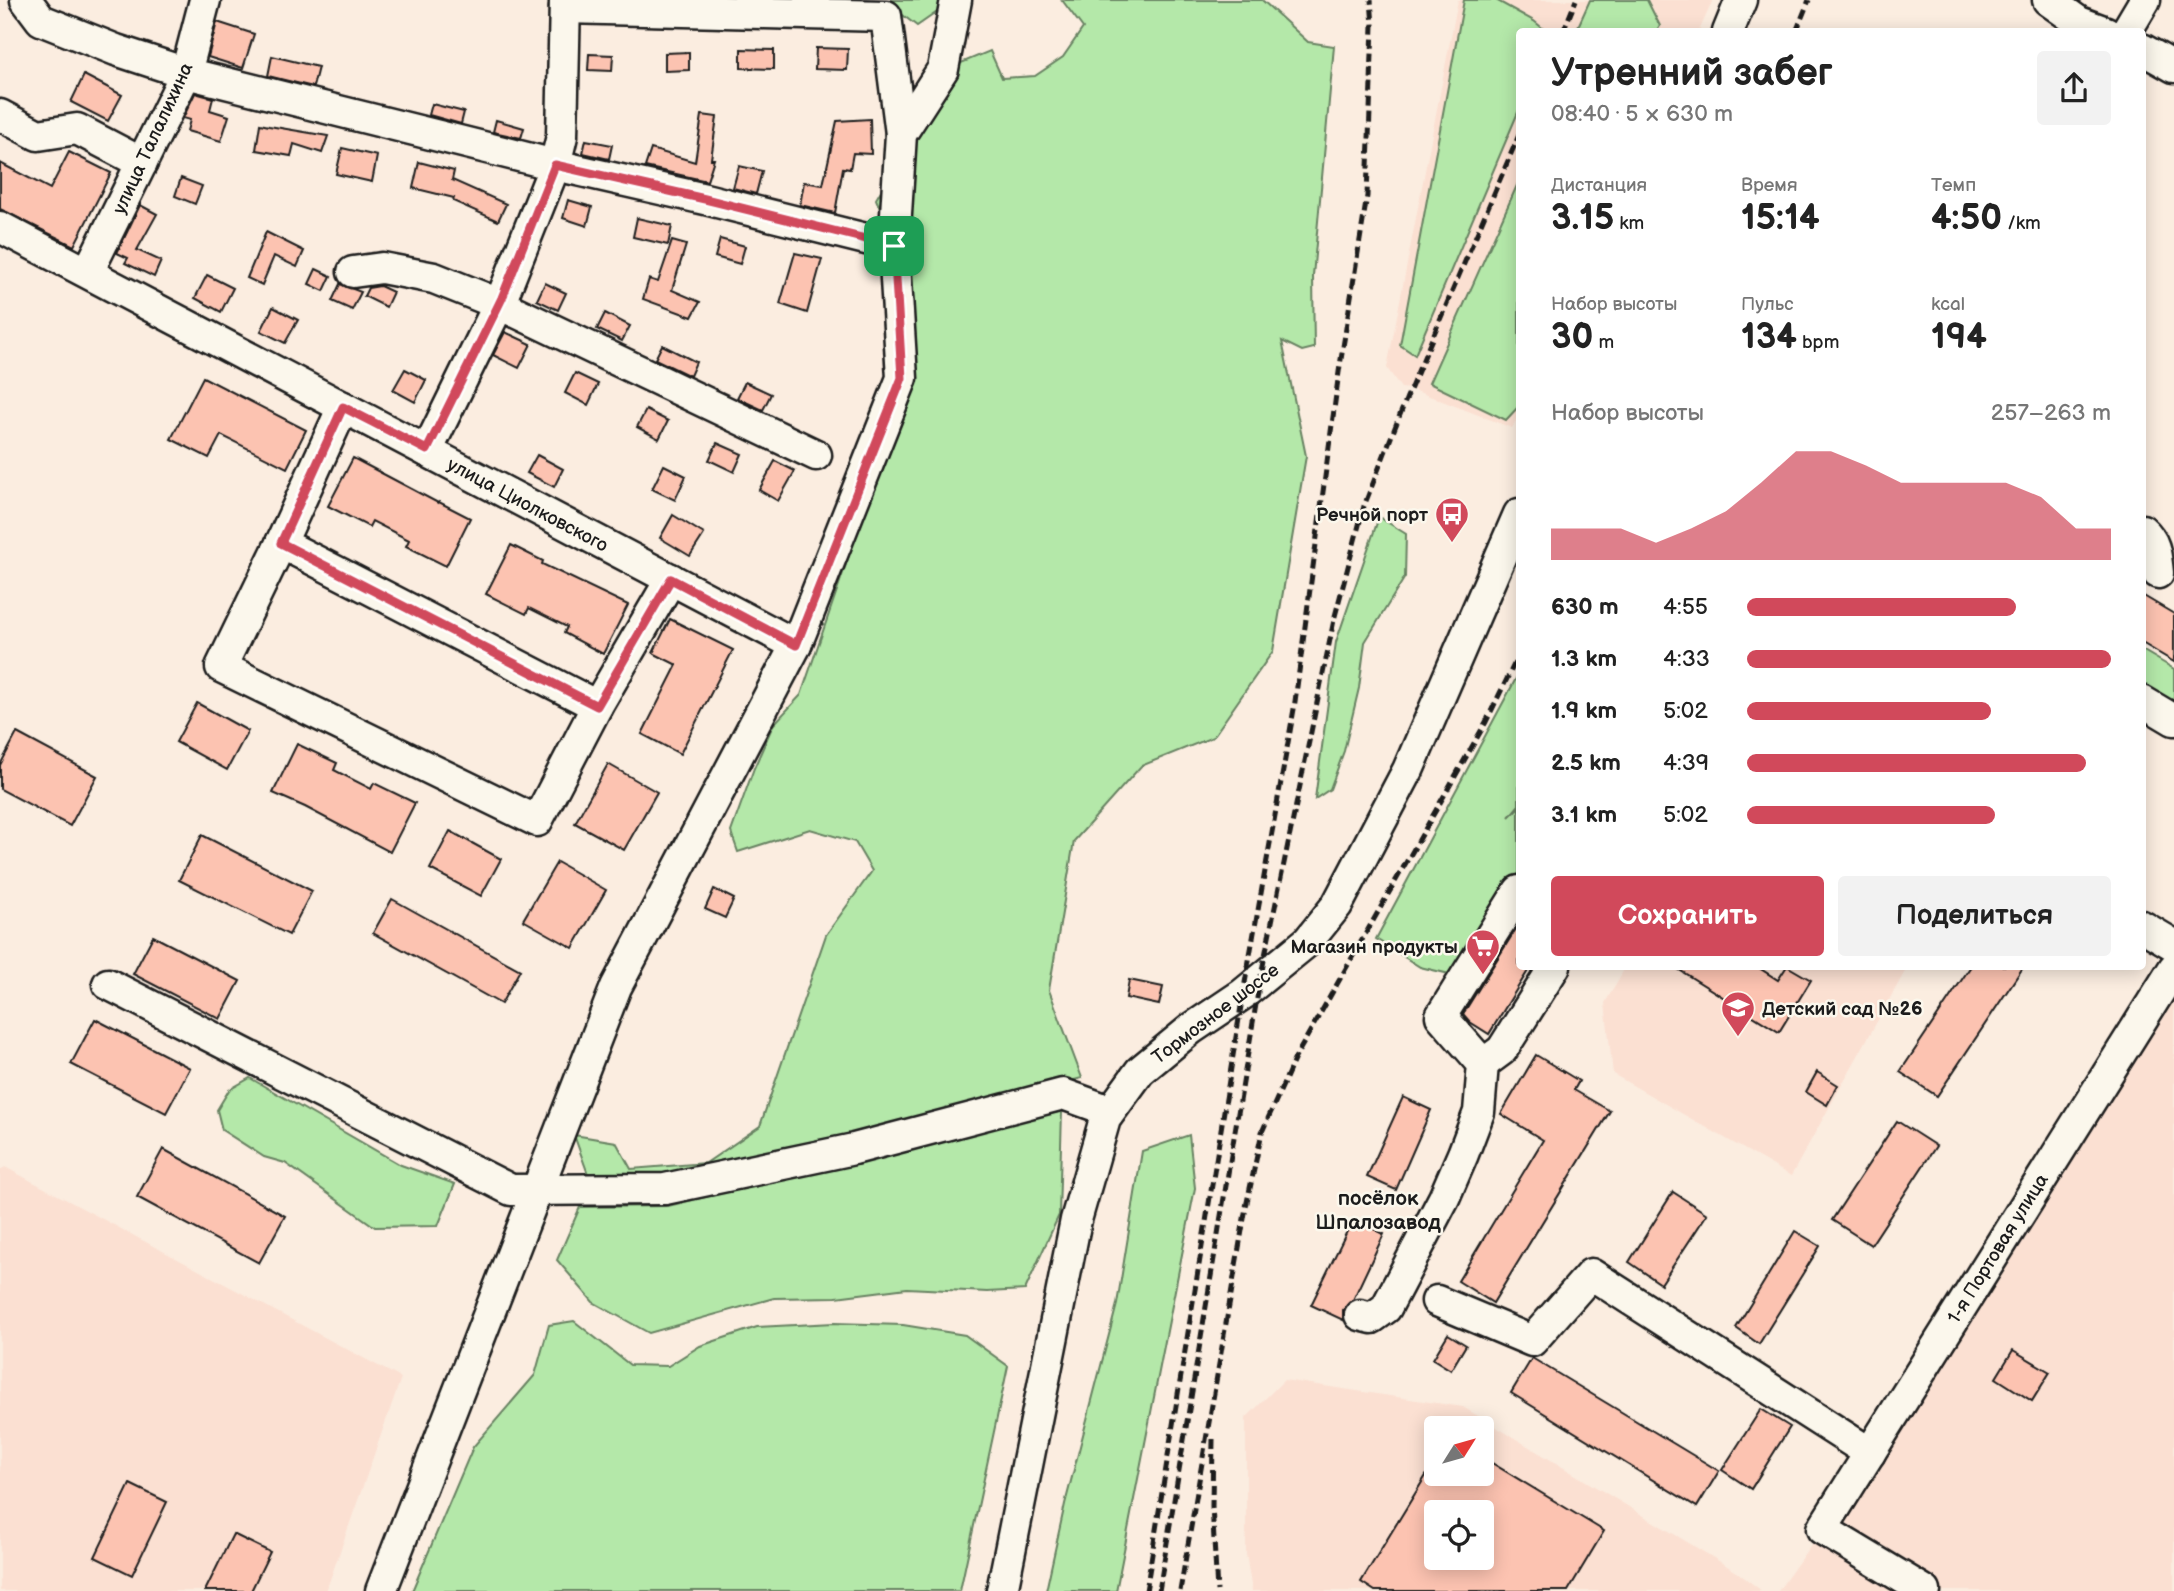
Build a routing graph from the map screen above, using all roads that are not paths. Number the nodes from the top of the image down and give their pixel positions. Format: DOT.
graph roads {
  1 [pos="26,0"];
  2 [pos="205,0"];
  3 [pos="956,0"];
  4 [pos="1741,0"];
  5 [pos="2048,0"];
  6 [pos="2145,0"];
  7 [pos="565,4"];
  8 [pos="886,8"];
  9 [pos="1730,28"];
  10 [pos="2086,28"];
  11 [pos="2128,28"];
  12 [pos="2146,51"];
  13 [pos="2174,68"];
  14 [pos="186,72"];
  15 [pos="0,115"];
  16 [pos="901,134"];
  17 [pos="142,163"];
  18 [pos="555,165"];
  19 [pos="0,227"];
  20 [pos="894,246"];
  21 [pos="88,272"];
  22 [pos="353,272"];
  23 [pos="499,304"];
  24 [pos="343,407"];
  25 [pos="427,450"];
  26 [pos="816,455"];
  27 [pos="1516,521"];
  28 [pos="2146,534"];
  29 [pos="281,543"];
  30 [pos="2158,577"];
  31 [pos="671,579"];
  32 [pos="796,645"];
  33 [pos="2146,703"];
  34 [pos="597,706"];
  35 [pos="2174,720"];
  36 [pos="1516,896"];
  37 [pos="2146,928"];
  38 [pos="2174,945"];
  39 [pos="2174,968"];
  40 [pos="1552,970"];
  41 [pos="108,984"];
  42 [pos="1483,1064"];
  43 [pos="1110,1111"];
  44 [pos="535,1189"];
  45 [pos="1437,1301"];
  46 [pos="1360,1315"];
  47 [pos="1870,1453"];
  48 [pos="381,1591"];
  49 [pos="1002,1591"];
  50 [pos="1925,1591"];
  1 -- 14 [label="street"];
  2 -- 14 [label="street, улица Талалихина"];
  3 -- 16 [label="street"];
  4 -- 9 [label="street"];
  5 -- 10 [label="street"];
  6 -- 11 [label="street"];
  7 -- 8 [label="street"];
  7 -- 18 [label="street"];
  8 -- 16 [label="street"];
  12 -- 13 [label="street"];
  14 -- 17 [label="street, улица Талалихина"];
  14 -- 18 [label="street"];
  15 -- 17 [label="street"];
  16 -- 20 [label="street"];
  17 -- 21 [label="street, улица Талалихина"];
  18 -- 20 [label="street"];
  18 -- 23 [label="street"];
  19 -- 21 [label="street, улица Циолковского"];
  20 -- 32 [label="street"];
  21 -- 24 [label="street, улица Циолковского"];
  22 -- 23 [label="street"];
  23 -- 25 [label="street"];
  23 -- 26 [label="street"];
  24 -- 25 [label="street, улица Циолковского"];
  24 -- 29 [label="street"];
  25 -- 31 [label="street, улица Циолковского"];
  27 -- 43 [label="street, Тормозное шоссе"];
  28 -- 30 [label="street"];
  29 -- 34 [label="street"];
  29 -- 34 [label="street"];
  31 -- 32 [label="street, улица Циолковского"];
  31 -- 34 [label="street"];
  32 -- 44 [label="street"];
  33 -- 35 [label="street"];
  36 -- 42 [label="street"];
  37 -- 38 [label="street"];
  39 -- 47 [label="street, 1-я Портовая улица"];
  40 -- 42 [label="street"];
  41 -- 44 [label="street"];
  42 -- 46 [label="street"];
  43 -- 44 [label="street"];
  43 -- 49 [label="street, Тормозное шоссе"];
  44 -- 48 [label="street"];
  45 -- 47 [label="street"];
  47 -- 50 [label="street, 1-я Портовая улица"];
}
